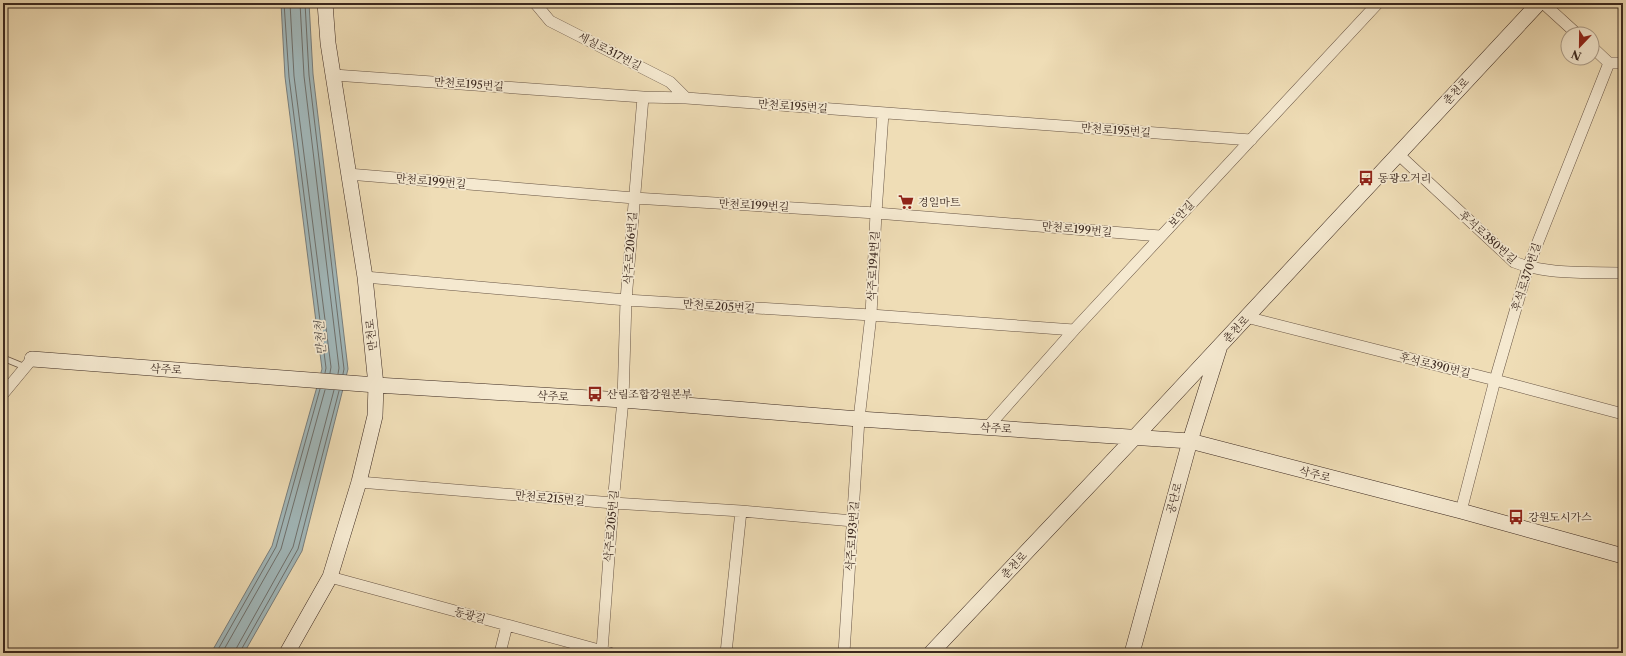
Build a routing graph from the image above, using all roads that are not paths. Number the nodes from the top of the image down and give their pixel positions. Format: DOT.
graph roads {
  1 [pos="325,3"];
  2 [pos="535,3"];
  3 [pos="1378,3"];
  4 [pos="1539,3"];
  5 [pos="1543,3"];
  6 [pos="1569,26"];
  7 [pos="1600,55"];
  8 [pos="1609,63"];
  9 [pos="1623,63"];
  10 [pos="334,75"];
  11 [pos="643,97"];
  12 [pos="686,98"];
  13 [pos="884,113"];
  14 [pos="1251,140"];
  15 [pos="1398,154"];
  16 [pos="348,174"];
  17 [pos="634,198"];
  18 [pos="876,212"];
  19 [pos="1160,236"];
  20 [pos="1528,267"];
  21 [pos="1623,273"];
  22 [pos="365,277"];
  23 [pos="626,300"];
  24 [pos="871,315"];
  25 [pos="1246,317"];
  26 [pos="1074,330"];
  27 [pos="1221,344"];
  28 [pos="3,358"];
  29 [pos="29,363"];
  30 [pos="1495,380"];
  31 [pos="376,385"];
  32 [pos="3,394"];
  33 [pos="623,400"];
  34 [pos="1623,414"];
  35 [pos="859,419"];
  36 [pos="986,428"];
  37 [pos="1135,437"];
  38 [pos="1190,441"];
  39 [pos="359,482"];
  40 [pos="613,503"];
  41 [pos="740,511"];
  42 [pos="1461,511"];
  43 [pos="853,520"];
  44 [pos="1623,556"];
  45 [pos="330,577"];
  46 [pos="507,625"];
  47 [pos="606,652"];
  48 [pos="287,653"];
  49 [pos="500,653"];
  50 [pos="726,653"];
  51 [pos="844,653"];
  52 [pos="931,653"];
  53 [pos="1132,653"];
  1 -- 10 [label="street, 만천로"];
  2 -- 12 [label="street, 세실로317번길"];
  3 -- 14 [label="street, 보안길"];
  4 -- 15 [label="street, 춘천로"];
  5 -- 6 [label="street"];
  7 -- 8 [label="street"];
  8 -- 9 [label="street"];
  8 -- 20 [label="street, 후석로370번길"];
  10 -- 11 [label="street, 만천로195번길"];
  10 -- 16 [label="street, 만천로"];
  11 -- 12 [label="street, 만천로195번길"];
  11 -- 17 [label="street, 삭주로206번길"];
  12 -- 13 [label="street, 만천로195번길"];
  13 -- 14 [label="street, 만천로195번길"];
  13 -- 18 [label="street, 삭주로194번길"];
  14 -- 19 [label="street, 보안길"];
  15 -- 20 [label="street, 후석로380번길"];
  15 -- 25 [label="street, 춘천로"];
  16 -- 17 [label="street, 만천로199번길"];
  16 -- 22 [label="street, 만천로"];
  17 -- 18 [label="street, 만천로199번길"];
  17 -- 23 [label="street, 삭주로206번길"];
  18 -- 19 [label="street, 만천로199번길"];
  18 -- 24 [label="street, 삭주로194번길"];
  19 -- 26 [label="street, 보안길"];
  20 -- 21 [label="street, 후석로380번길"];
  20 -- 30 [label="street, 후석로370번길"];
  22 -- 23 [label="street, 만천로205번길"];
  22 -- 31 [label="street, 만천로"];
  23 -- 24 [label="street, 만천로205번길"];
  23 -- 33 [label="street, 삭주로206번길"];
  24 -- 26 [label="street, 만천로205번길"];
  24 -- 35 [label="street, 삭주로194번길"];
  25 -- 27 [label="street, 춘천로"];
  25 -- 30 [label="street, 후석로390번길"];
  26 -- 36 [label="street, 보안길"];
  27 -- 37 [label="street, 춘천로"];
  27 -- 38 [label="street, 공단로"];
  28 -- 29 [label="lane"];
  29 -- 31 [label="street, 삭주로"];
  29 -- 32 [label="street"];
  30 -- 34 [label="street, 후석로390번길"];
  30 -- 42 [label="street, 후석로370번길"];
  31 -- 33 [label="street, 삭주로"];
  31 -- 39 [label="street, 만천로"];
  33 -- 35 [label="street, 삭주로"];
  33 -- 40 [label="street, 삭주로205번길"];
  35 -- 36 [label="street, 삭주로"];
  35 -- 43 [label="street, 삭주로193번길"];
  36 -- 37 [label="street, 삭주로"];
  37 -- 38 [label="street, 삭주로"];
  37 -- 52 [label="street, 춘천로"];
  38 -- 42 [label="street, 삭주로"];
  38 -- 53 [label="street, 공단로"];
  39 -- 40 [label="street, 만천로215번길"];
  39 -- 45 [label="street, 만천로"];
  40 -- 41 [label="street, 만천로215번길"];
  40 -- 47 [label="street, 삭주로205번길"];
  41 -- 43 [label="street, 만천로215번길"];
  41 -- 50 [label="street"];
  42 -- 44 [label="street, 삭주로"];
  43 -- 51 [label="street, 삭주로193번길"];
  45 -- 46 [label="street, 동광길"];
  45 -- 48 [label="street, 만천로"];
  46 -- 47 [label="street, 동광길"];
  46 -- 49 [label="street"];
}
